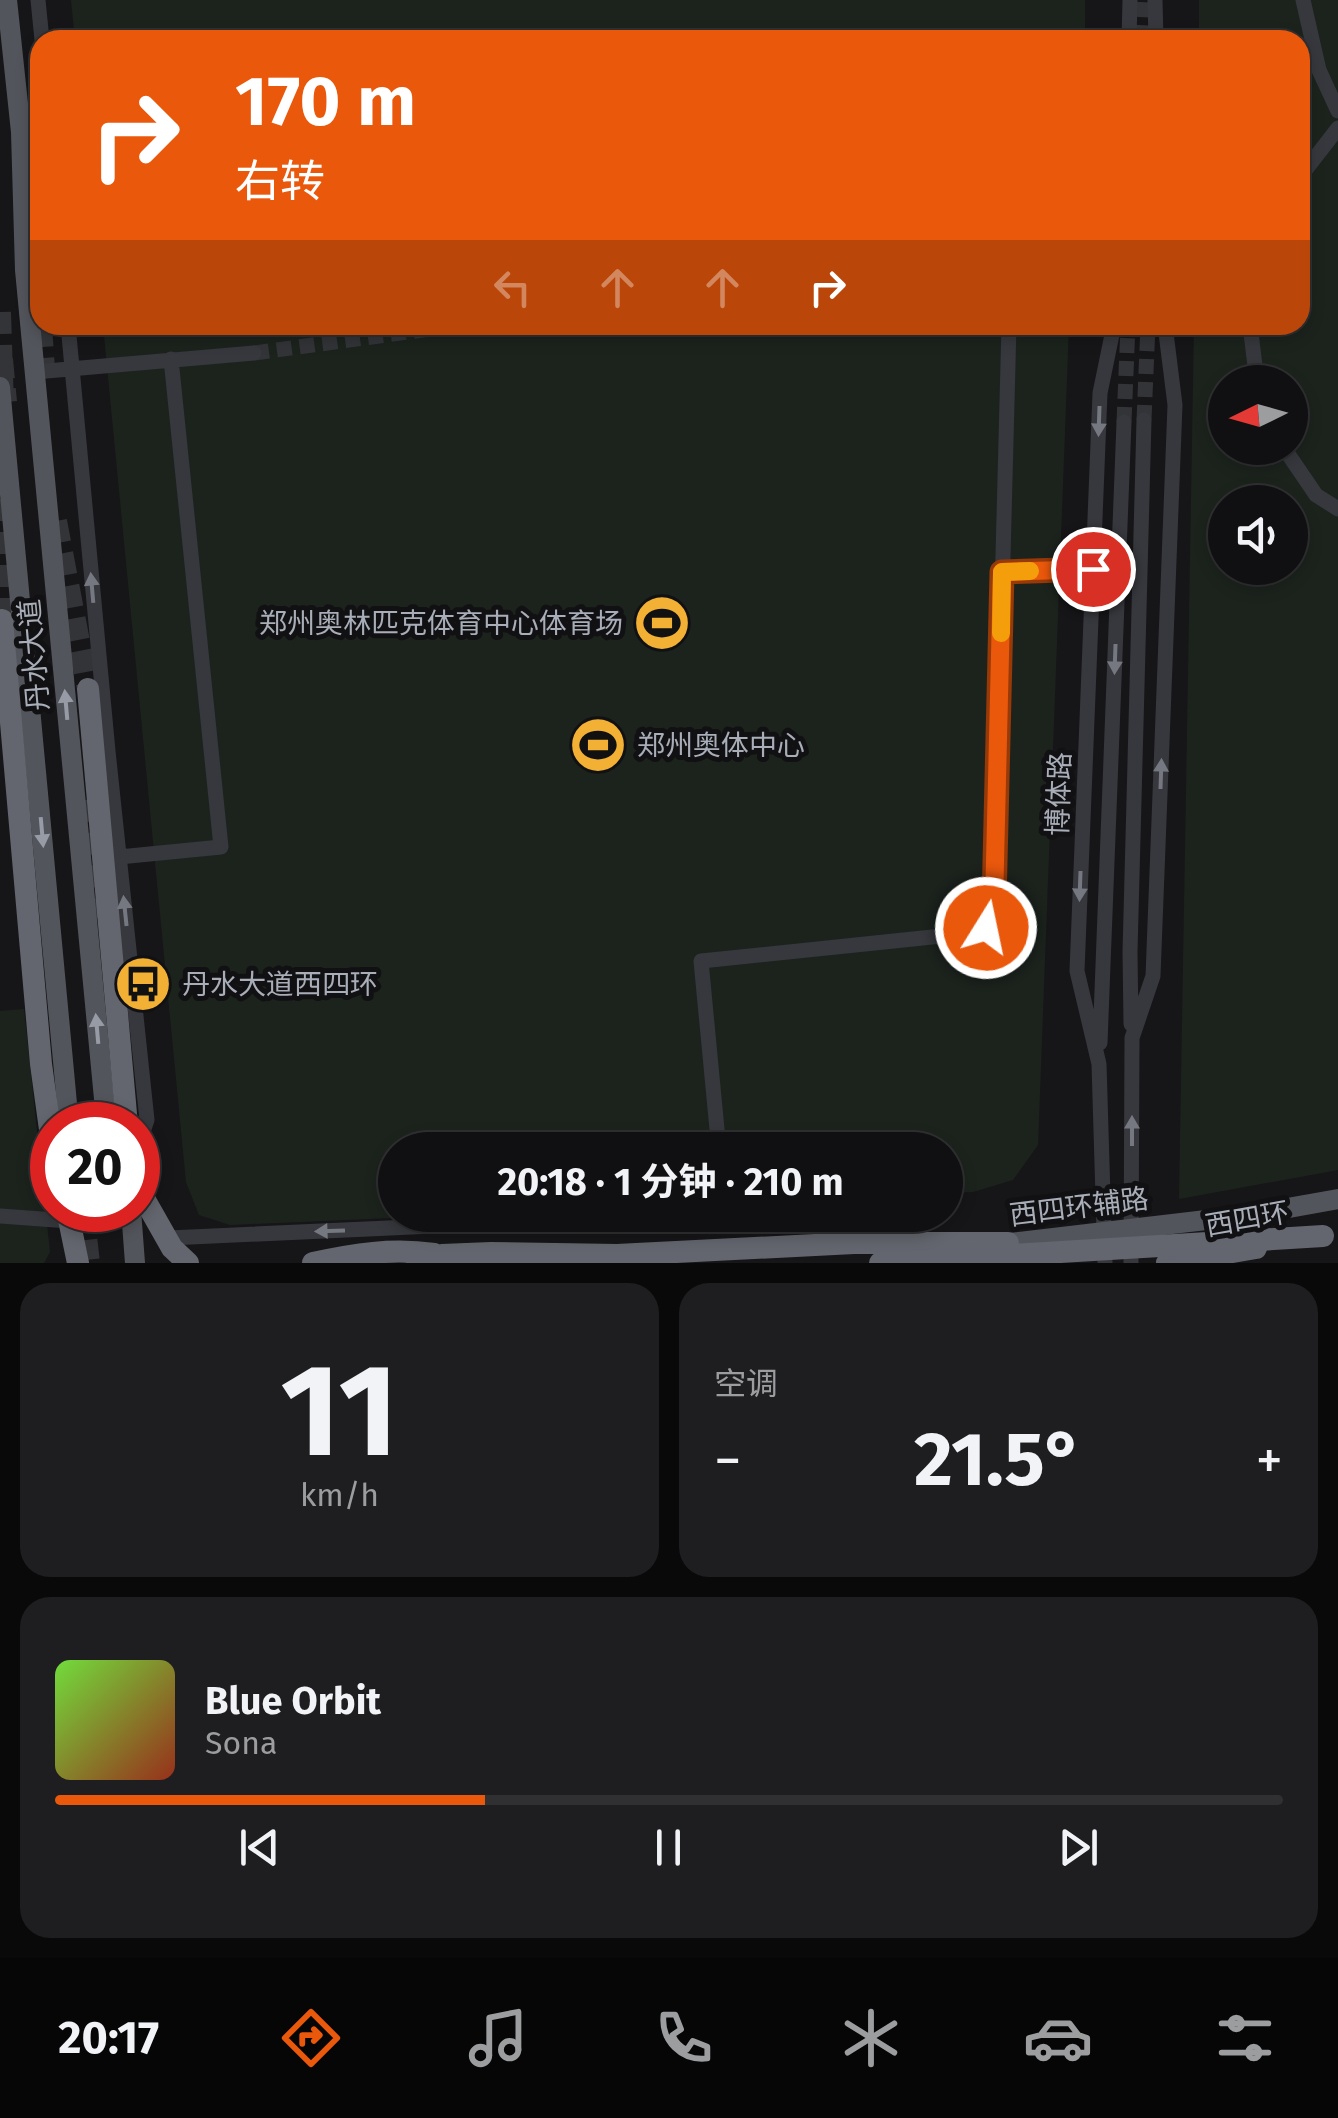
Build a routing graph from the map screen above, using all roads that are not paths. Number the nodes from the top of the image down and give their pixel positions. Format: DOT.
graph roads {
  1 [pos="7,0"];
  2 [pos="19,0"];
  3 [pos="38,0"];
  4 [pos="1130,0"];
  5 [pos="1155,0"];
  6 [pos="1303,0"];
  7 [pos="9,23"];
  8 [pos="41,30"];
  9 [pos="1129,30"];
  10 [pos="1156,30"];
  11 [pos="1309,30"];
  12 [pos="1310,33"];
  13 [pos="1338,111"];
  14 [pos="1338,128"];
  15 [pos="1310,165"];
  16 [pos="30,321"];
  17 [pos="31,335"];
  18 [pos="69,335"];
  19 [pos="1008,335"];
  20 [pos="1112,335"];
  21 [pos="1166,335"];
  22 [pos="1251,335"];
  23 [pos="254,353"];
  24 [pos="171,359"];
  25 [pos="1256,365"];
  26 [pos="72,368"];
  27 [pos="35,372"];
  28 [pos="0,387"];
  29 [pos="1144,420"];
  30 [pos="1124,422"];
  31 [pos="1296,465"];
  32 [pos="1338,509"];
  33 [pos="1093,569"];
  34 [pos="1002,572"];
  35 [pos="2,620"];
  36 [pos="88,689"];
  37 [pos="119,857"];
  38 [pos="1132,1038"];
  39 [pos="1100,1064"];
  40 [pos="46,1102"];
  41 [pos="67,1102"];
  42 [pos="105,1102"];
  43 [pos="125,1102"];
  44 [pos="145,1102"];
  45 [pos="717,1132"];
  46 [pos="1338,1198"];
  47 [pos="30,1215"];
  48 [pos="0,1216"];
  49 [pos="160,1223"];
  50 [pos="378,1228"];
  51 [pos="1132,1229"];
  52 [pos="74,1232"];
  53 [pos="133,1232"];
  54 [pos="838,1232"];
  55 [pos="1105,1232"];
  56 [pos="1331,1235"];
  57 [pos="169,1238"];
  58 [pos="859,1243"];
  59 [pos="1008,1243"];
  60 [pos="442,1255"];
  61 [pos="78,1263"];
  62 [pos="135,1263"];
  63 [pos="188,1263"];
  64 [pos="313,1263"];
  65 [pos="417,1263"];
  66 [pos="884,1263"];
  67 [pos="1105,1263"];
  68 [pos="1132,1263"];
  69 [pos="1167,1263"];
  1 -- 7 [label="main road, 丹水大道"];
  2 -- 7 [label="street"];
  3 -- 8 [label="street"];
  4 -- 9 [label="street"];
  5 -- 10 [label="street"];
  6 -- 11 [label="street"];
  7 -- 16 [label="main road, 丹水大道"];
  12 -- 13 [label="street"];
  14 -- 15 [label="street"];
  17 -- 27 [label="main road, 丹水大道"];
  18 -- 26 [label="street"];
  19 -- 34 [label="street"];
  20 -- 33 [label="street, 博体路, one-way"];
  38 -- 21 [label="street, one-way"];
  22 -- 25 [label="street"];
  23 -- 24 [label="street"];
  24 -- 26 [label="street"];
  24 -- 37 [label="street"];
  26 -- 27 [label="street"];
  37 -- 26 [label="street, one-way"];
  42 -- 27 [label="main road, 丹水大道, one-way"];
  28 -- 41 [label="main road, 丹水大道, one-way"];
  29 -- 38 [label="street"];
  30 -- 39 [label="street, one-way"];
  31 -- 32 [label="street"];
  33 -- 34 [label="street"];
  33 -- 39 [label="street, 博体路, one-way"];
  34 -- 45 [label="street"];
  35 -- 40 [label="highway"];
  36 -- 43 [label="highway"];
  44 -- 37 [label="street, one-way"];
  51 -- 38 [label="street, one-way"];
  39 -- 55 [label="street, 博体路"];
  46 -- 51 [label="main road, 西四环辅路"];
  47 -- 48 [label="street"];
  49 -- 57 [label="highway"];
  50 -- 57 [label="street, one-way"];
  51 -- 55 [label="main road, 西四环辅路"];
  51 -- 68 [label="street"];
  52 -- 61 [label="highway"];
  53 -- 62 [label="main road"];
  54 -- 58 [label="street"];
  55 -- 59 [label="main road, 西四环辅路"];
  55 -- 67 [label="street, 博体路"];
  56 -- 66 [label="highway, bridge"];
  56 -- 69 [label="highway, 西四环, bridge"];
  57 -- 63 [label="highway"];
  58 -- 59 [label="highway"];
  58 -- 60 [label="highway"];
  59 -- 66 [label="main road, 西四环辅路"];
  60 -- 64 [label="highway"];
  60 -- 65 [label="highway"];
}
